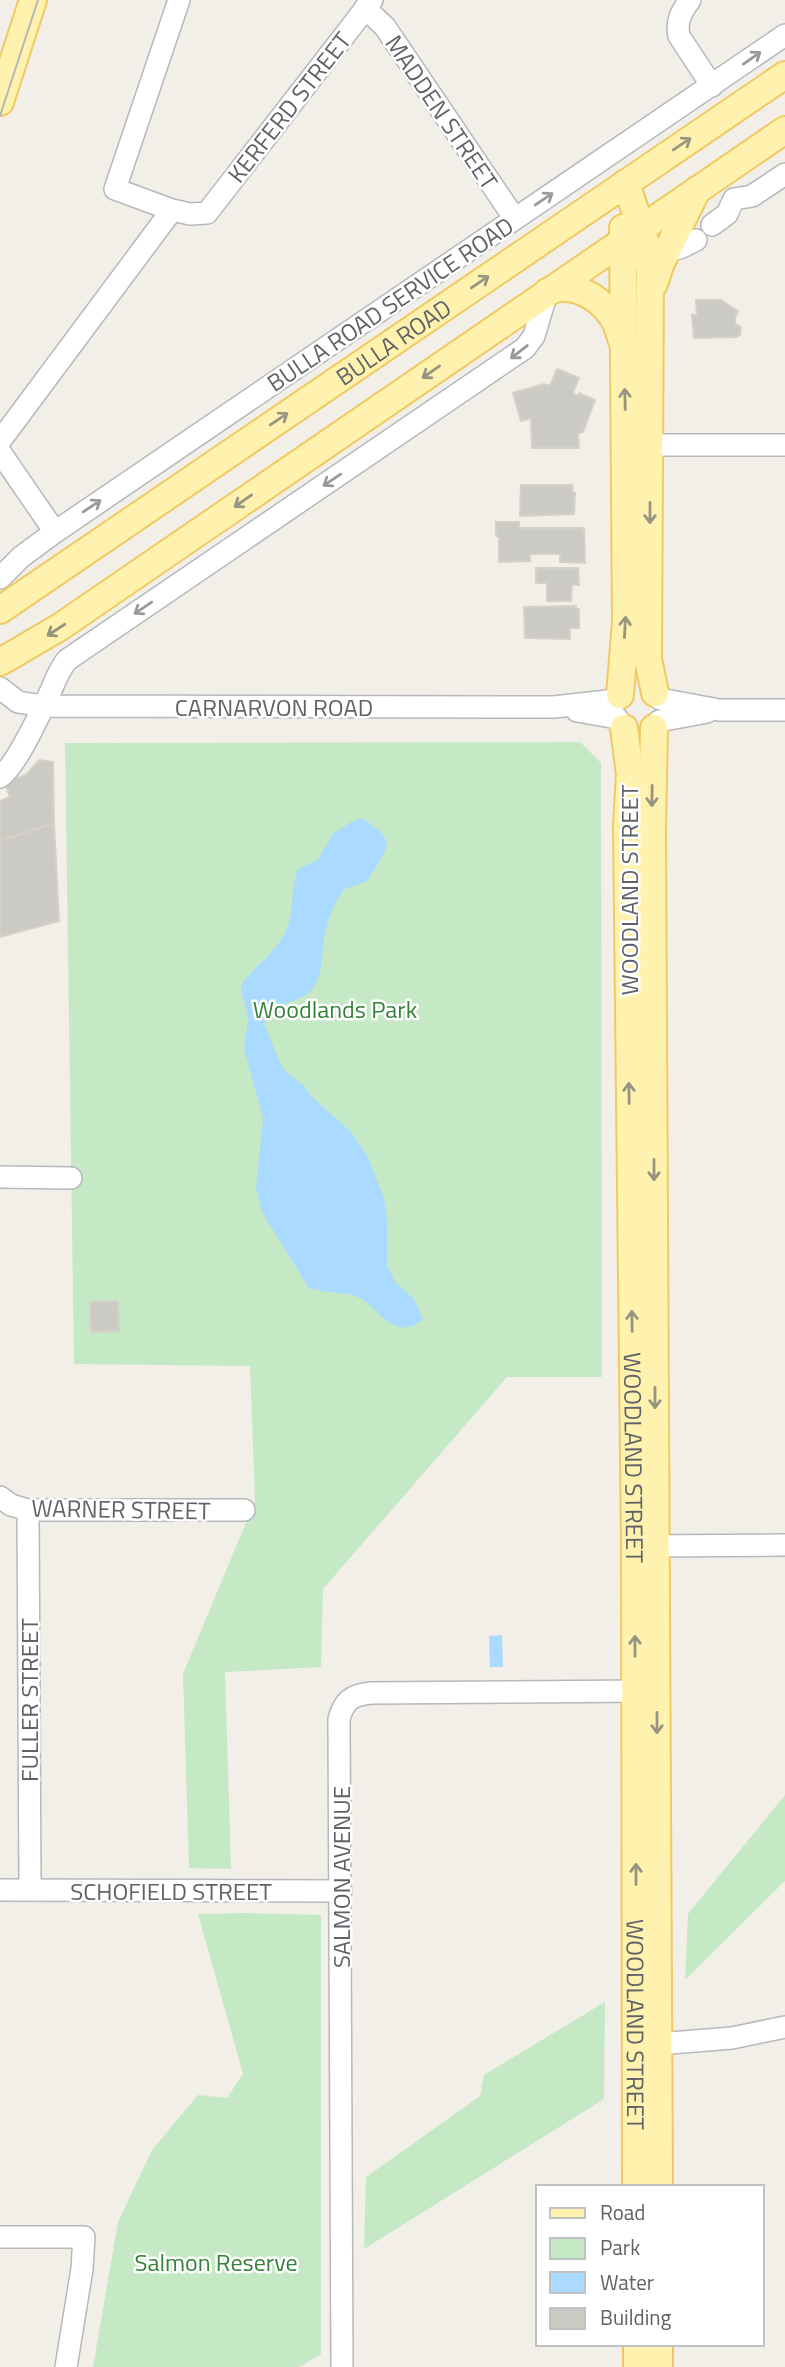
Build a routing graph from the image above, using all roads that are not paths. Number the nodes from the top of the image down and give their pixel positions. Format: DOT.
graph roads {
  1 [pos="33,0"];
  2 [pos="179,0"];
  3 [pos="690,0"];
  4 [pos="369,4"];
  5 [pos="785,35"];
  6 [pos="785,75"];
  7 [pos="712,86"];
  8 [pos="0,102"];
  9 [pos="785,130"];
  10 [pos="785,174"];
  11 [pos="625,183"];
  12 [pos="697,190"];
  13 [pos="734,199"];
  14 [pos="172,210"];
  15 [pos="514,219"];
  16 [pos="632,235"];
  17 [pos="667,250"];
  18 [pos="547,292"];
  19 [pos="650,302"];
  20 [pos="624,353"];
  21 [pos="0,441"];
  22 [pos="637,445"];
  23 [pos="785,445"];
  24 [pos="0,452"];
  25 [pos="55,532"];
  26 [pos="0,578"];
  27 [pos="0,610"];
  28 [pos="0,662"];
  29 [pos="0,688"];
  30 [pos="43,706"];
  31 [pos="620,710"];
  32 [pos="657,710"];
  33 [pos="785,710"];
  34 [pos="0,777"];
  35 [pos="640,975"];
  36 [pos="0,1177"];
  37 [pos="71,1178"];
  38 [pos="0,1497"];
  39 [pos="28,1510"];
  40 [pos="244,1510"];
  41 [pos="785,1545"];
  42 [pos="645,1546"];
  43 [pos="646,1691"];
  44 [pos="0,1890"];
  45 [pos="30,1890"];
  46 [pos="341,1891"];
  47 [pos="785,2027"];
  48 [pos="647,2045"];
  49 [pos="636,2185"];
  50 [pos="659,2185"];
  51 [pos="0,2237"];
  52 [pos="637,2346"];
  53 [pos="659,2346"];
  54 [pos="66,2367"];
  55 [pos="342,2367"];
  56 [pos="637,2367"];
  57 [pos="659,2367"];
  1 -- 8 [label="main road"];
  2 -- 14 [label="street"];
  3 -- 7 [label="street"];
  4 -- 14 [label="street, KERFERD STREET"];
  4 -- 15 [label="street, MADDEN STREET"];
  7 -- 5 [label="street, BULLA ROAD SERVICE ROAD, one-way"];
  11 -- 6 [label="main road, BULLA ROAD, one-way"];
  15 -- 7 [label="street, BULLA ROAD SERVICE ROAD, one-way"];
  9 -- 12 [label="main road, BULLA ROAD"];
  10 -- 13 [label="street"];
  11 -- 16 [label="main road"];
  27 -- 11 [label="main road, BULLA ROAD, one-way"];
  12 -- 13 [label="street"];
  12 -- 16 [label="main road, BULLA ROAD"];
  12 -- 17 [label="main road"];
  13 -- 17 [label="street"];
  14 -- 21 [label="street"];
  25 -- 15 [label="street, BULLA ROAD SERVICE ROAD, one-way"];
  16 -- 18 [label="main road, BULLA ROAD"];
  16 -- 19 [label="main road, WOODLAND STREET"];
  16 -- 20 [label="main road, WOODLAND STREET"];
  17 -- 19 [label="main road"];
  18 -- 20 [label="main road"];
  18 -- 28 [label="main road, BULLA ROAD, one-way"];
  18 -- 30 [label="street, one-way"];
  19 -- 22 [label="main road, WOODLAND STREET"];
  22 -- 20 [label="main road, WOODLAND STREET, one-way"];
  22 -- 23 [label="street"];
  31 -- 22 [label="main road, WOODLAND STREET, one-way"];
  22 -- 32 [label="main road, WOODLAND STREET, one-way"];
  24 -- 25 [label="street"];
  25 -- 26 [label="street, BULLA ROAD SERVICE ROAD"];
  29 -- 30 [label="street, CARNARVON ROAD"];
  30 -- 31 [label="street, CARNARVON ROAD"];
  30 -- 34 [label="street"];
  31 -- 32 [label="main road"];
  31 -- 32 [label="main road"];
  31 -- 35 [label="main road, WOODLAND STREET"];
  32 -- 33 [label="street"];
  32 -- 35 [label="main road, WOODLAND STREET, one-way"];
  35 -- 42 [label="main road, WOODLAND STREET"];
  36 -- 37 [label="street"];
  38 -- 39 [label="street, WARNER STREET"];
  39 -- 40 [label="street, WARNER STREET"];
  39 -- 45 [label="street, FULLER STREET"];
  41 -- 42 [label="street"];
  42 -- 43 [label="main road, WOODLAND STREET"];
  43 -- 46 [label="street, SALMON AVENUE"];
  43 -- 48 [label="main road, WOODLAND STREET"];
  44 -- 45 [label="street, SCHOFIELD STREET"];
  45 -- 46 [label="street, SCHOFIELD STREET"];
  46 -- 55 [label="street, SALMON AVENUE"];
  47 -- 48 [label="street"];
  48 -- 49 [label="main road, WOODLAND STREET"];
  48 -- 50 [label="main road, WOODLAND STREET"];
  51 -- 54 [label="street"];
  52 -- 56 [label="main road"];
  53 -- 57 [label="main road"];
}
